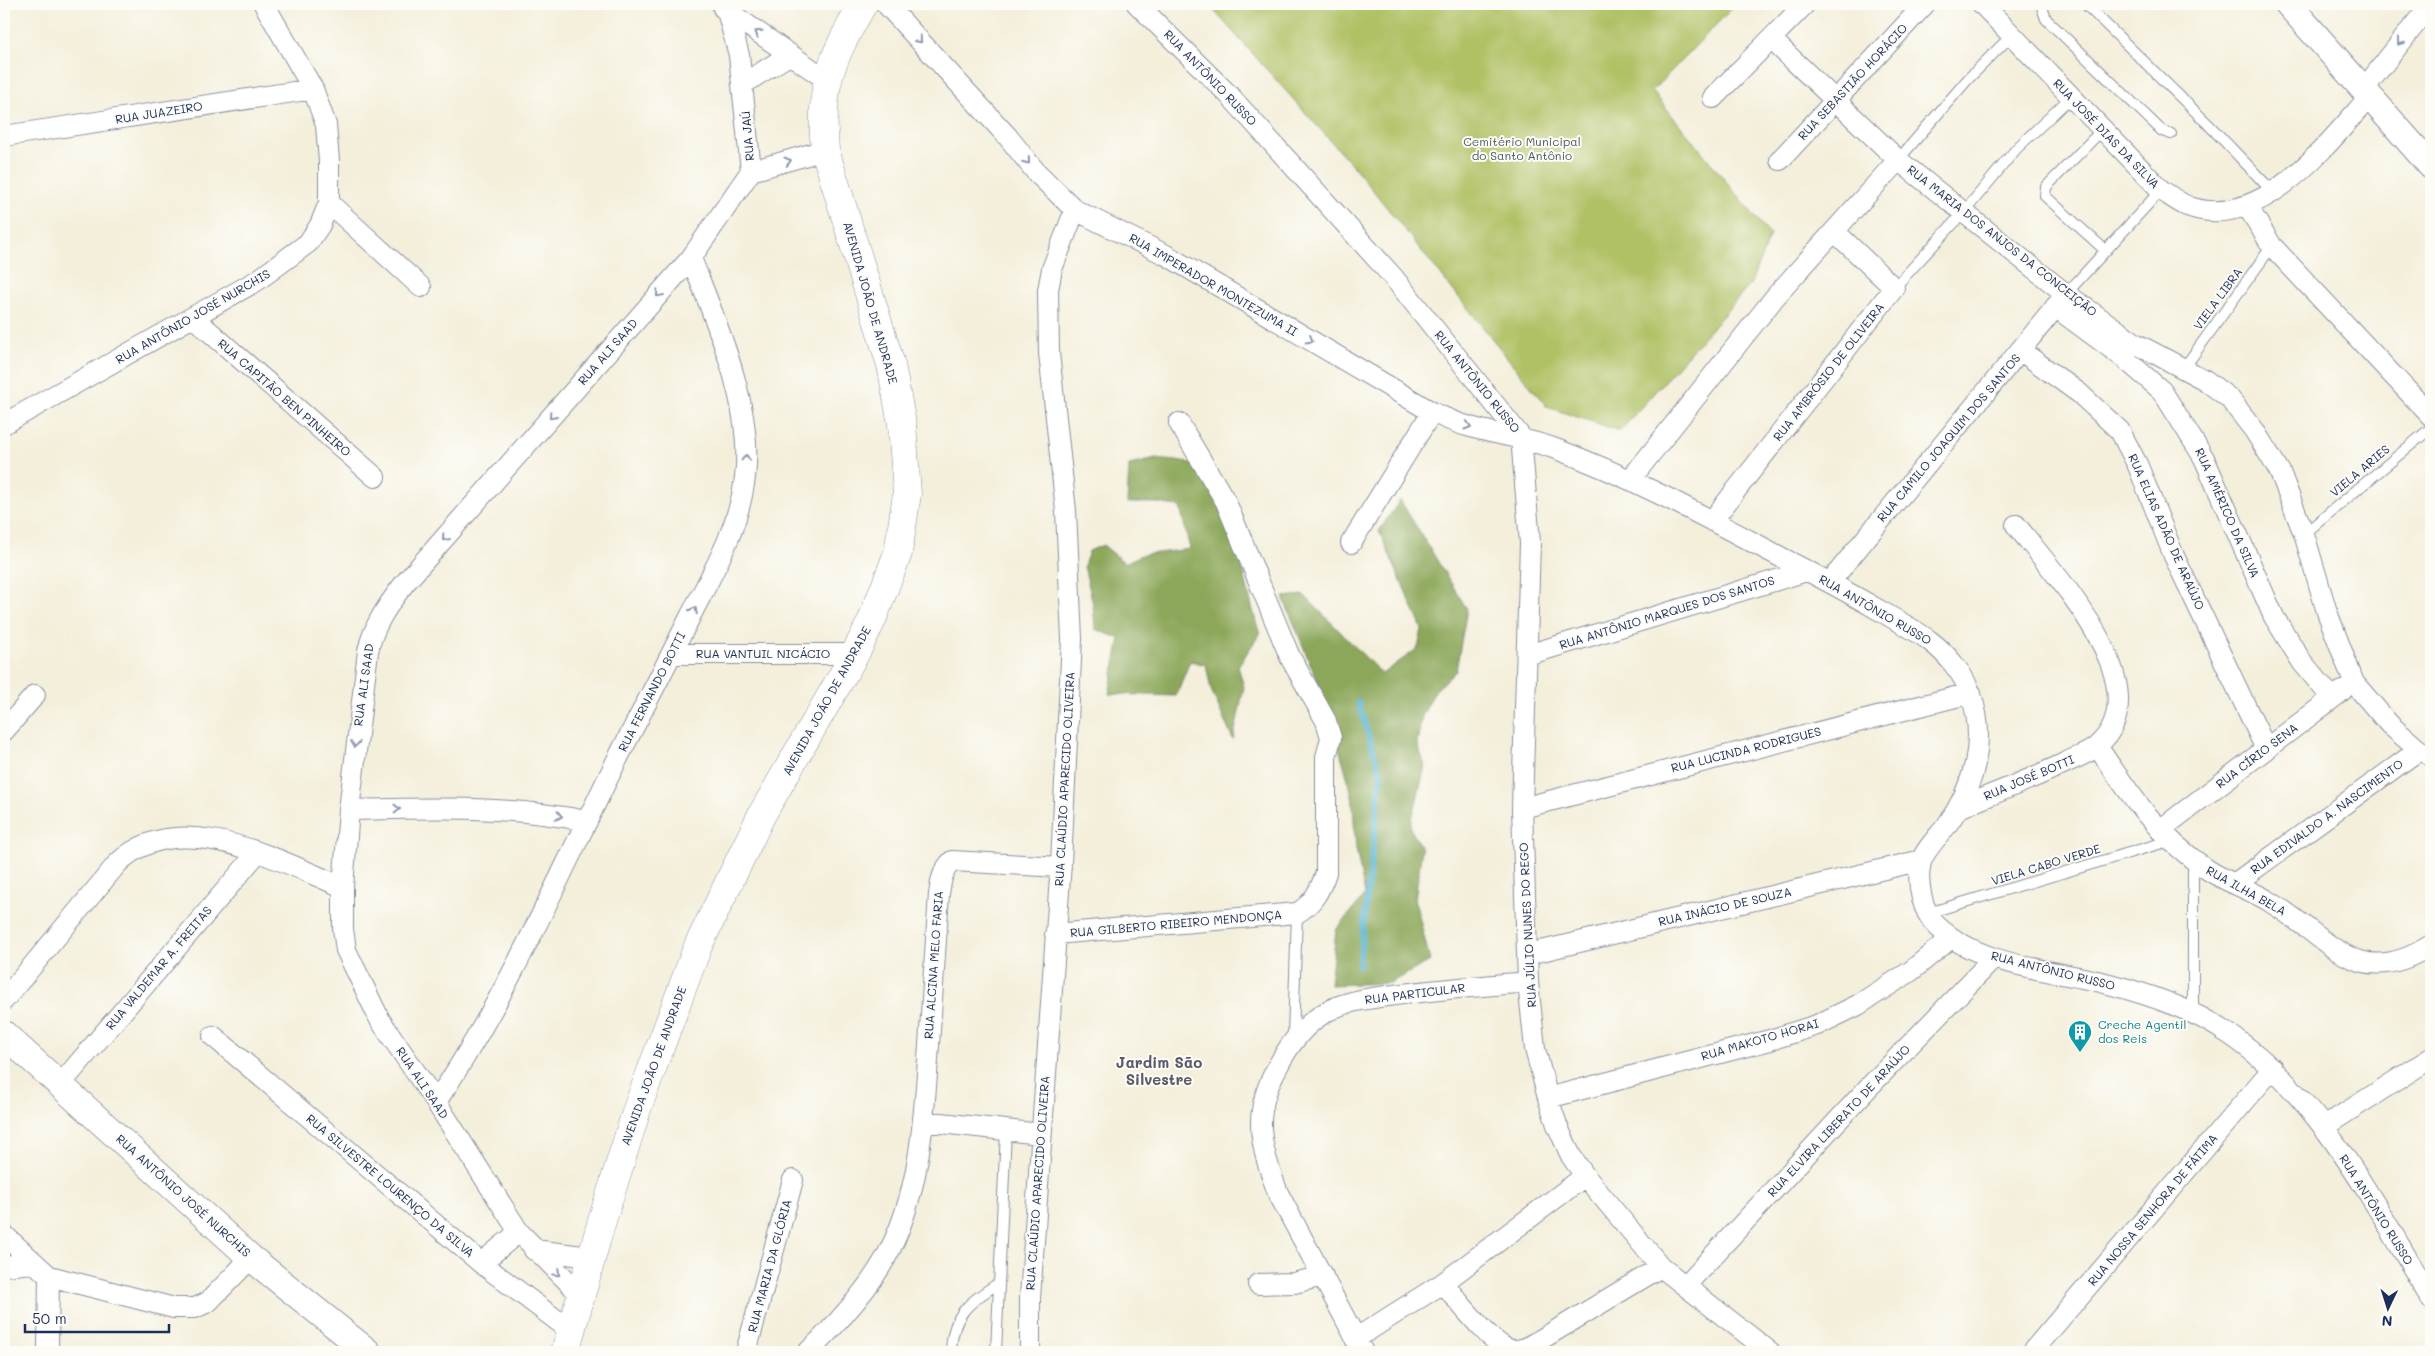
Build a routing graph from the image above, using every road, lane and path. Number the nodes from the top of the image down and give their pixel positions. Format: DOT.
graph roads {
  1 [pos="264,4"];
  2 [pos="863,4"];
  3 [pos="886,4"];
  4 [pos="1137,4"];
  5 [pos="1805,4"];
  6 [pos="1925,4"];
  7 [pos="1982,4"];
  8 [pos="2041,4"];
  9 [pos="2085,4"];
  10 [pos="2288,4"];
  11 [pos="2430,4"];
  12 [pos="722,7"];
  13 [pos="2012,36"];
  14 [pos="1771,39"];
  15 [pos="789,55"];
  16 [pos="827,80"];
  17 [pos="743,84"];
  18 [pos="313,89"];
  19 [pos="2367,92"];
  20 [pos="2071,97"];
  21 [pos="1713,98"];
  22 [pos="1836,101"];
  23 [pos="2102,130"];
  24 [pos="2171,134"];
  25 [pos="4,136"];
  26 [pos="825,150"];
  27 [pos="1780,160"];
  28 [pos="1898,160"];
  29 [pos="2431,166"];
  30 [pos="751,171"];
  31 [pos="2161,190"];
  32 [pos="2274,193"];
  33 [pos="328,204"];
  34 [pos="2247,206"];
  35 [pos="1075,210"];
  36 [pos="1964,212"];
  37 [pos="1834,231"];
  38 [pos="2272,246"];
  39 [pos="2106,251"];
  40 [pos="691,258"];
  41 [pos="421,287"];
  42 [pos="1894,288"];
  43 [pos="2061,301"];
  44 [pos="194,318"];
  45 [pos="2021,351"];
  46 [pos="2184,368"];
  47 [pos="2162,391"];
  48 [pos="1432,412"];
  49 [pos="2431,416"];
  50 [pos="1179,423"];
  51 [pos="4,424"];
  52 [pos="2431,428"];
  53 [pos="1521,437"];
  54 [pos="375,477"];
  55 [pos="1630,480"];
  56 [pos="1712,521"];
  57 [pos="2016,525"];
  58 [pos="2304,534"];
  59 [pos="1351,543"];
  60 [pos="1808,570"];
  61 [pos="1830,582"];
  62 [pos="672,654"];
  63 [pos="855,654"];
  64 [pos="1527,654"];
  65 [pos="2354,683"];
  66 [pos="1970,693"];
  67 [pos="35,695"];
  68 [pos="2332,698"];
  69 [pos="4,731"];
  70 [pos="2097,746"];
  71 [pos="2266,749"];
  72 [pos="2425,753"];
  73 [pos="1522,808"];
  74 [pos="1959,808"];
  75 [pos="349,810"];
  76 [pos="586,821"];
  77 [pos="2166,835"];
  78 [pos="258,852"];
  79 [pos="1922,860"];
  80 [pos="2193,860"];
  81 [pos="1060,867"];
  82 [pos="2234,884"];
  83 [pos="343,887"];
  84 [pos="1297,913"];
  85 [pos="1928,913"];
  86 [pos="1055,934"];
  87 [pos="1951,938"];
  88 [pos="2431,945"];
  89 [pos="1528,954"];
  90 [pos="1994,958"];
  91 [pos="1528,982"];
  92 [pos="4,1000"];
  93 [pos="2193,1013"];
  94 [pos="4,1034"];
  95 [pos="213,1036"];
  96 [pos="1293,1041"];
  97 [pos="2431,1058"];
  98 [pos="2273,1068"];
  99 [pos="60,1084"];
  100 [pos="1548,1098"];
  101 [pos="436,1102"];
  102 [pos="923,1121"];
  103 [pos="2325,1126"];
  104 [pos="1006,1130"];
  105 [pos="1041,1134"];
  106 [pos="1585,1176"];
  107 [pos="793,1180"];
  108 [pos="519,1232"];
  109 [pos="4,1235"];
  110 [pos="534,1250"];
  111 [pos="251,1258"];
  112 [pos="591,1258"];
  113 [pos="34,1263"];
  114 [pos="481,1264"];
  115 [pos="4,1266"];
  116 [pos="1661,1267"];
  117 [pos="49,1276"];
  118 [pos="1323,1276"];
  119 [pos="1443,1283"];
  120 [pos="999,1284"];
  121 [pos="1258,1284"];
  122 [pos="1685,1286"];
  123 [pos="581,1295"];
  124 [pos="2431,1299"];
  125 [pos="568,1342"];
  126 [pos="1359,1345"];
  127 [pos="48,1349"];
  128 [pos="368,1352"];
  129 [pos="746,1352"];
  130 [pos="808,1352"];
  131 [pos="951,1352"];
  132 [pos="996,1352"];
  133 [pos="1030,1352"];
  134 [pos="1770,1352"];
  135 [pos="2032,1352"];
  1 -- 18 [label="street, RUA ANTÔNIO JOSÉ NURCHIS"];
  2 -- 16 [label="main road, AVENIDA JOÃO DE ANDRADE"];
  3 -- 35 [label="street, RUA IMPERADOR MONTEZUMA II, one-way"];
  4 -- 53 [label="street, RUA ANTÔNIO RUSSO"];
  5 -- 14 [label="street"];
  6 -- 22 [label="street, RUA SEBASTIÃO HORÁCIO"];
  7 -- 13 [label="street, RUA JOSÉ DIAS DA SILVA"];
  8 -- 24 [label="lane"];
  9 -- 32 [label="lane"];
  10 -- 19 [label="street"];
  11 -- 19 [label="street, RUA JOSÉ DIAS DA SILVA, one-way"];
  15 -- 12 [label="street, RUA JAÚ, one-way"];
  12 -- 17 [label="street, RUA JAÚ"];
  13 -- 20 [label="street, RUA JOSÉ DIAS DA SILVA"];
  13 -- 28 [label="lane"];
  14 -- 21 [label="street"];
  14 -- 22 [label="street, RUA MARIA DOS ANJOS DA CONCEIÇÃO"];
  15 -- 16 [label="street, RUA JAÚ"];
  15 -- 17 [label="street"];
  16 -- 26 [label="main road, AVENIDA JOÃO DE ANDRADE"];
  17 -- 30 [label="street, RUA JAÚ"];
  18 -- 25 [label="street, RUA JUAZEIRO"];
  18 -- 33 [label="street, RUA ANTÔNIO JOSÉ NURCHIS"];
  19 -- 29 [label="street"];
  19 -- 32 [label="street, RUA JOSÉ DIAS DA SILVA"];
  20 -- 23 [label="street, RUA JOSÉ DIAS DA SILVA"];
  20 -- 36 [label="lane"];
  22 -- 27 [label="street, RUA SEBASTIÃO HORÁCIO"];
  22 -- 28 [label="street, RUA MARIA DOS ANJOS DA CONCEIÇÃO"];
  23 -- 31 [label="street, RUA JOSÉ DIAS DA SILVA"];
  23 -- 39 [label="lane"];
  30 -- 26 [label="street, RUA JAÚ, one-way"];
  26 -- 63 [label="main road, AVENIDA JOÃO DE ANDRADE"];
  28 -- 36 [label="street, RUA MARIA DOS ANJOS DA CONCEIÇÃO"];
  28 -- 37 [label="street"];
  30 -- 40 [label="street, RUA ALI SAAD"];
  31 -- 34 [label="street, RUA JOSÉ DIAS DA SILVA"];
  31 -- 39 [label="lane"];
  32 -- 34 [label="street, RUA JOSÉ DIAS DA SILVA"];
  33 -- 41 [label="street"];
  33 -- 44 [label="street, RUA ANTÔNIO JOSÉ NURCHIS"];
  34 -- 38 [label="street"];
  35 -- 48 [label="street, RUA IMPERADOR MONTEZUMA II, one-way"];
  35 -- 81 [label="street, RUA CLAÚDIO APARECIDO OLIVEIRA"];
  36 -- 42 [label="lane"];
  36 -- 43 [label="street, RUA MARIA DOS ANJOS DA CONCEIÇÃO"];
  37 -- 42 [label="street"];
  37 -- 55 [label="street"];
  38 -- 46 [label="lane, VIELA LIBRA"];
  38 -- 49 [label="street"];
  39 -- 43 [label="lane"];
  62 -- 40 [label="street, RUA FERNANDO BOTTI, one-way"];
  40 -- 75 [label="street, RUA ALI SAAD, one-way"];
  42 -- 56 [label="street, RUA AMBRÓSIO DE OLIVEIRA"];
  43 -- 45 [label="street, RUA CAMILO JOAQUIM DOS SANTOS"];
  43 -- 46 [label="street, RUA MARIA DOS ANJOS DA CONCEIÇÃO"];
  43 -- 47 [label="street, RUA AMÉRICO DA SILVA"];
  44 -- 51 [label="street, RUA ANTÔNIO JOSÉ NURCHIS"];
  44 -- 54 [label="street, RUA CAPITÃO BEN PINHEIRO"];
  45 -- 61 [label="street, RUA CAMILO JOAQUIM DOS SANTOS"];
  45 -- 71 [label="street, RUA ELIAS ADÃO DE ARAÚJO"];
  46 -- 47 [label="street"];
  46 -- 58 [label="street, RUA MARIA DOS ANJOS DA CONCEIÇÃO"];
  47 -- 68 [label="street, RUA AMÉRICO DA SILVA"];
  48 -- 53 [label="street, RUA IMPERADOR MONTEZUMA II, one-way"];
  48 -- 59 [label="street"];
  50 -- 84 [label="street"];
  52 -- 58 [label="lane, VIELA ARIES"];
  53 -- 55 [label="street, RUA ANTÔNIO RUSSO"];
  53 -- 64 [label="street, RUA JÚLIO NUNES DO REGO"];
  55 -- 56 [label="street, RUA ANTÔNIO RUSSO"];
  56 -- 60 [label="street, RUA ANTÔNIO RUSSO"];
  57 -- 70 [label="street"];
  58 -- 65 [label="street, RUA MARIA DOS ANJOS DA CONCEIÇÃO"];
  60 -- 61 [label="street, RUA ANTÔNIO RUSSO"];
  60 -- 64 [label="street, RUA ANTÔNIO MARQUES DOS SANTOS"];
  61 -- 66 [label="street, RUA ANTÔNIO RUSSO"];
  62 -- 63 [label="street, RUA VANTUIL NICÁCIO"];
  62 -- 76 [label="street, RUA FERNANDO BOTTI"];
  63 -- 112 [label="main road, AVENIDA JOÃO DE ANDRADE"];
  64 -- 73 [label="street, RUA JÚLIO NUNES DO REGO"];
  65 -- 68 [label="street, RUA CÍRIO SENA"];
  65 -- 72 [label="street, RUA MARIA DOS ANJOS DA CONCEIÇÃO"];
  66 -- 73 [label="street, RUA LUCINDA RODRIGUES"];
  66 -- 74 [label="street, RUA ANTÔNIO RUSSO"];
  67 -- 69 [label="street"];
  68 -- 71 [label="street, RUA CÍRIO SENA"];
  70 -- 74 [label="street, RUA JOSÉ BOTTI"];
  70 -- 77 [label="street, RUA ILHA BELA"];
  71 -- 77 [label="street, RUA CÍRIO SENA"];
  72 -- 82 [label="street, RUA EDIVALDO A. NASCIMENTO"];
  73 -- 89 [label="street, RUA JÚLIO NUNES DO REGO"];
  74 -- 79 [label="street, RUA ANTÔNIO RUSSO"];
  75 -- 76 [label="street, one-way"];
  75 -- 83 [label="street, RUA ALI SAAD"];
  76 -- 101 [label="street, RUA FERNANDO BOTTI"];
  77 -- 80 [label="street, RUA ILHA BELA"];
  77 -- 85 [label="lane, VIELA CABO VERDE"];
  78 -- 83 [label="street"];
  78 -- 92 [label="street"];
  78 -- 99 [label="street, RUA VALDEMAR A. FREITAS"];
  79 -- 85 [label="street, RUA ANTÔNIO RUSSO"];
  79 -- 89 [label="street, RUA INÁCIO DE SOUZA"];
  80 -- 82 [label="street, RUA ILHA BELA"];
  80 -- 93 [label="lane"];
  81 -- 86 [label="street, RUA CLAÚDIO APARECIDO OLIVEIRA"];
  81 -- 102 [label="street, RUA ALCINA MELO FARIA"];
  82 -- 88 [label="street, RUA ILHA BELA"];
  83 -- 101 [label="street, RUA ALI SAAD"];
  84 -- 86 [label="street, RUA GILBERTO RIBEIRO MENDONÇA"];
  84 -- 96 [label="lane"];
  85 -- 87 [label="street, RUA ANTÔNIO RUSSO"];
  86 -- 105 [label="street, RUA CLAÚDIO APARECIDO OLIVEIRA"];
  87 -- 90 [label="street, RUA ANTÔNIO RUSSO"];
  87 -- 100 [label="street, RUA MAKOTO HORAI"];
  89 -- 91 [label="street, RUA JÚLIO NUNES DO REGO"];
  90 -- 93 [label="street, RUA ANTÔNIO RUSSO"];
  90 -- 122 [label="street, RUA ELVIRA LIBERATO DE ARAÚJO"];
  91 -- 96 [label="street, RUA PARTICULAR"];
  91 -- 100 [label="street, RUA JÚLIO NUNES DO REGO"];
  93 -- 98 [label="street, RUA ANTÔNIO RUSSO"];
  94 -- 99 [label="street, RUA ANTÔNIO JOSÉ NURCHIS"];
  95 -- 114 [label="street, RUA SILVESTRE LOURENÇO DA SILVA"];
  96 -- 118 [label="street, RUA PARTICULAR"];
  97 -- 103 [label="street"];
  98 -- 103 [label="street, RUA ANTÔNIO RUSSO"];
  98 -- 135 [label="street, RUA NOSSA SENHORA DE FÁTIMA"];
  99 -- 111 [label="street, RUA ANTÔNIO JOSÉ NURCHIS"];
  100 -- 106 [label="street, RUA JÚLIO NUNES DO REGO"];
  101 -- 108 [label="street, RUA ALI SAAD"];
  102 -- 104 [label="street"];
  102 -- 130 [label="street, RUA ALCINA MELO FARIA"];
  103 -- 124 [label="street, RUA ANTÔNIO RUSSO"];
  104 -- 105 [label="street"];
  104 -- 120 [label="lane"];
  105 -- 133 [label="street, RUA CLAÚDIO APARECIDO OLIVEIRA"];
  106 -- 116 [label="street, RUA JÚLIO NUNES DO REGO"];
  106 -- 119 [label="street"];
  107 -- 129 [label="street, RUA MARIA DA GLÓRIA"];
  108 -- 110 [label="street, RUA ALI SAAD"];
  108 -- 114 [label="street"];
  109 -- 113 [label="street"];
  110 -- 112 [label="street"];
  110 -- 123 [label="street, RUA ALI SAAD, one-way"];
  111 -- 117 [label="street"];
  111 -- 128 [label="street, RUA ANTÔNIO JOSÉ NURCHIS"];
  112 -- 123 [label="main road, AVENIDA JOÃO DE ANDRADE"];
  113 -- 115 [label="street"];
  113 -- 117 [label="street"];
  114 -- 125 [label="street, RUA SILVESTRE LOURENÇO DA SILVA"];
  116 -- 119 [label="street"];
  116 -- 122 [label="street, RUA JÚLIO NUNES DO REGO"];
  117 -- 127 [label="street"];
  118 -- 121 [label="street"];
  118 -- 126 [label="street, RUA PARTICULAR"];
  119 -- 126 [label="street"];
  120 -- 131 [label="lane"];
  120 -- 132 [label="lane"];
  122 -- 134 [label="street, RUA JÚLIO NUNES DO REGO"];
  123 -- 125 [label="main road, AVENIDA JOÃO DE ANDRADE"];
}
